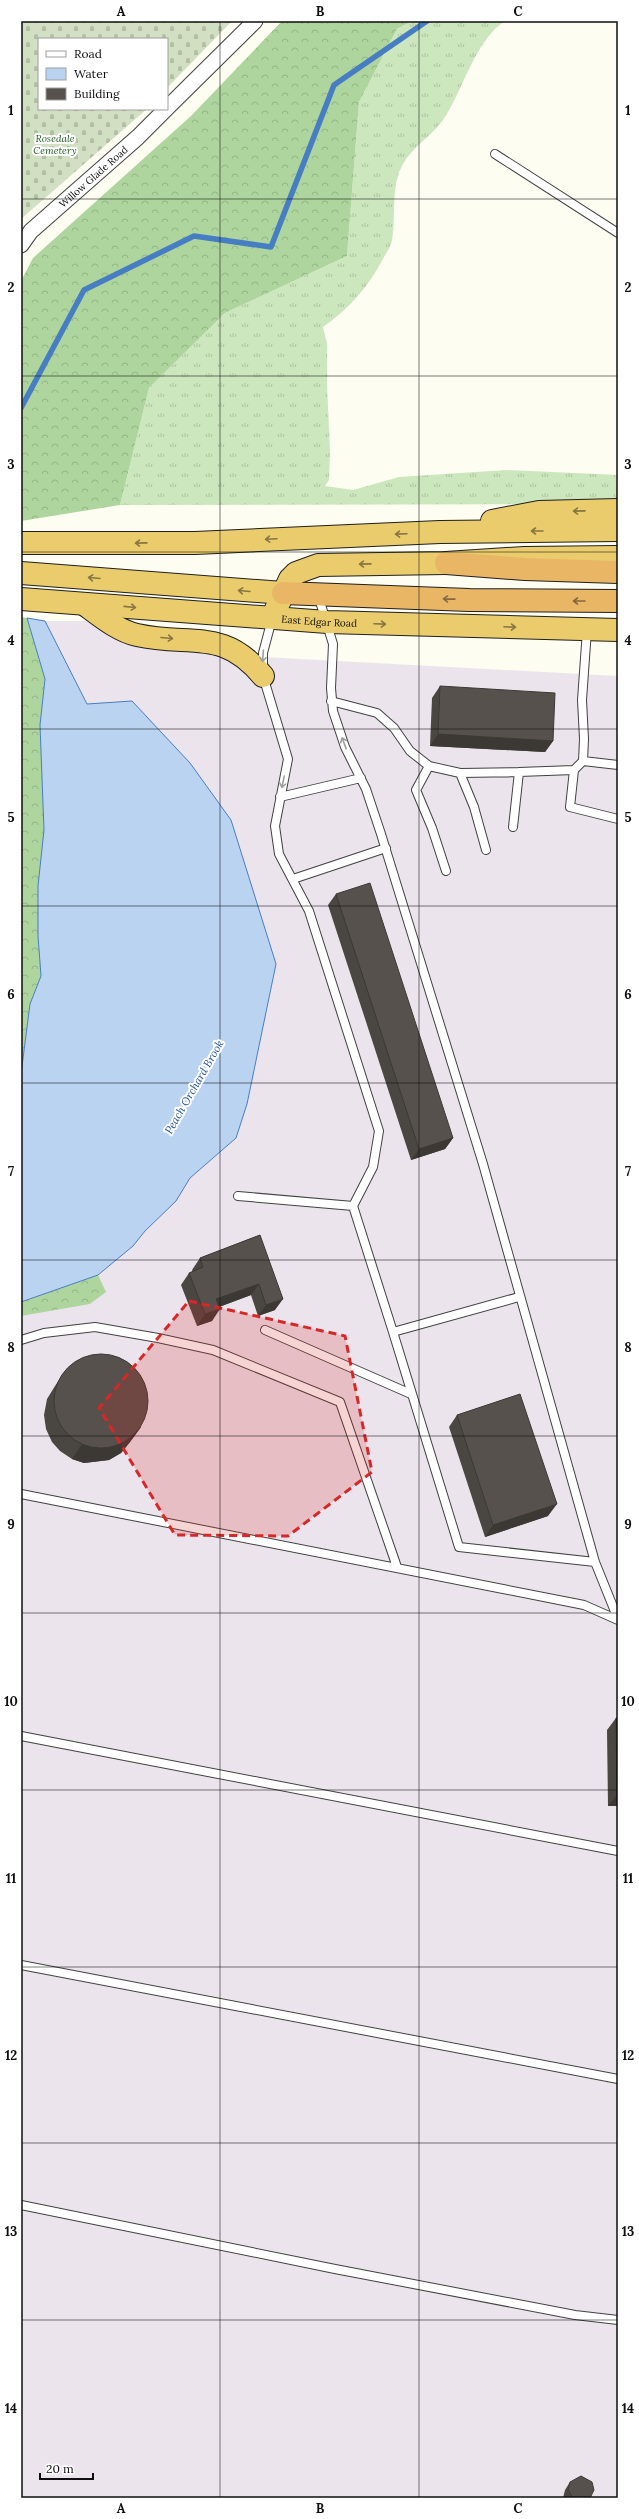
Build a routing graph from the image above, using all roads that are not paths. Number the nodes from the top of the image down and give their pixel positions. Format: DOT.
graph roads {
  1 [pos="255,21"];
  2 [pos="168,106"];
  3 [pos="164,110"];
  4 [pos="495,154"];
  5 [pos="618,233"];
  6 [pos="21,245"];
  7 [pos="618,510"];
  8 [pos="618,530"];
  9 [pos="440,532"];
  10 [pos="21,543"];
  11 [pos="618,557"];
  12 [pos="446,563"];
  13 [pos="618,572"];
  14 [pos="21,573"];
  15 [pos="283,593"];
  16 [pos="318,595"];
  17 [pos="21,599"];
  18 [pos="618,601"];
  19 [pos="81,603"];
  20 [pos="272,619"];
  21 [pos="327,622"];
  22 [pos="587,630"];
  23 [pos="618,630"];
  24 [pos="263,676"];
  25 [pos="331,700"];
  26 [pos="583,761"];
  27 [pos="429,766"];
  28 [pos="618,766"];
  29 [pos="574,770"];
  30 [pos="519,772"];
  31 [pos="460,773"];
  32 [pos="361,778"];
  33 [pos="280,797"];
  34 [pos="618,819"];
  35 [pos="513,827"];
  36 [pos="386,848"];
  37 [pos="486,850"];
  38 [pos="446,871"];
  39 [pos="293,879"];
  40 [pos="238,1196"];
  41 [pos="353,1206"];
  42 [pos="519,1297"];
  43 [pos="265,1330"];
  44 [pos="393,1332"];
  45 [pos="21,1340"];
  46 [pos="411,1394"];
  47 [pos="21,1494"];
  48 [pos="595,1562"];
  49 [pos="397,1568"];
  50 [pos="618,1620"];
  51 [pos="21,1736"];
  52 [pos="618,1851"];
  53 [pos="21,1965"];
  54 [pos="618,2079"];
  55 [pos="21,2205"];
  56 [pos="618,2320"];
  1 -- 2 [label="street, Willow Glade Road"];
  3 -- 6 [label="street, Willow Glade Road"];
  4 -- 5 [label="lane"];
  7 -- 9 [label="highway, one-way"];
  8 -- 9 [label="highway, one-way"];
  9 -- 10 [label="highway, one-way"];
  11 -- 12 [label="highway"];
  12 -- 13 [label="highway"];
  12 -- 15 [label="highway, one-way"];
  15 -- 14 [label="highway, one-way"];
  15 -- 16 [label="highway"];
  15 -- 20 [label="highway"];
  18 -- 16 [label="highway, one-way"];
  16 -- 21 [label="lane"];
  17 -- 19 [label="highway, East Edgar Road"];
  19 -- 20 [label="highway, East Edgar Road, one-way"];
  19 -- 24 [label="highway, one-way"];
  20 -- 21 [label="highway, East Edgar Road"];
  20 -- 24 [label="lane, one-way"];
  21 -- 22 [label="highway, East Edgar Road, one-way"];
  21 -- 25 [label="lane"];
  22 -- 23 [label="highway, East Edgar Road"];
  22 -- 26 [label="lane"];
  24 -- 33 [label="lane, one-way"];
  25 -- 27 [label="lane"];
  32 -- 25 [label="lane, one-way"];
  26 -- 28 [label="lane"];
  26 -- 29 [label="lane"];
  27 -- 31 [label="lane"];
  27 -- 38 [label="lane"];
  29 -- 30 [label="lane"];
  29 -- 34 [label="lane"];
  30 -- 31 [label="lane"];
  30 -- 35 [label="lane"];
  31 -- 37 [label="lane"];
  32 -- 33 [label="lane"];
  32 -- 36 [label="lane"];
  33 -- 39 [label="lane"];
  36 -- 39 [label="lane"];
  36 -- 42 [label="lane"];
  39 -- 41 [label="lane"];
  40 -- 41 [label="lane"];
  41 -- 44 [label="lane"];
  42 -- 44 [label="lane"];
  42 -- 48 [label="lane"];
  43 -- 46 [label="lane"];
  44 -- 46 [label="lane"];
  45 -- 49 [label="lane"];
  46 -- 48 [label="lane"];
  47 -- 49 [label="lane"];
  48 -- 50 [label="lane"];
  49 -- 50 [label="lane"];
  51 -- 52 [label="lane"];
  53 -- 54 [label="lane"];
  55 -- 56 [label="lane"];
}
